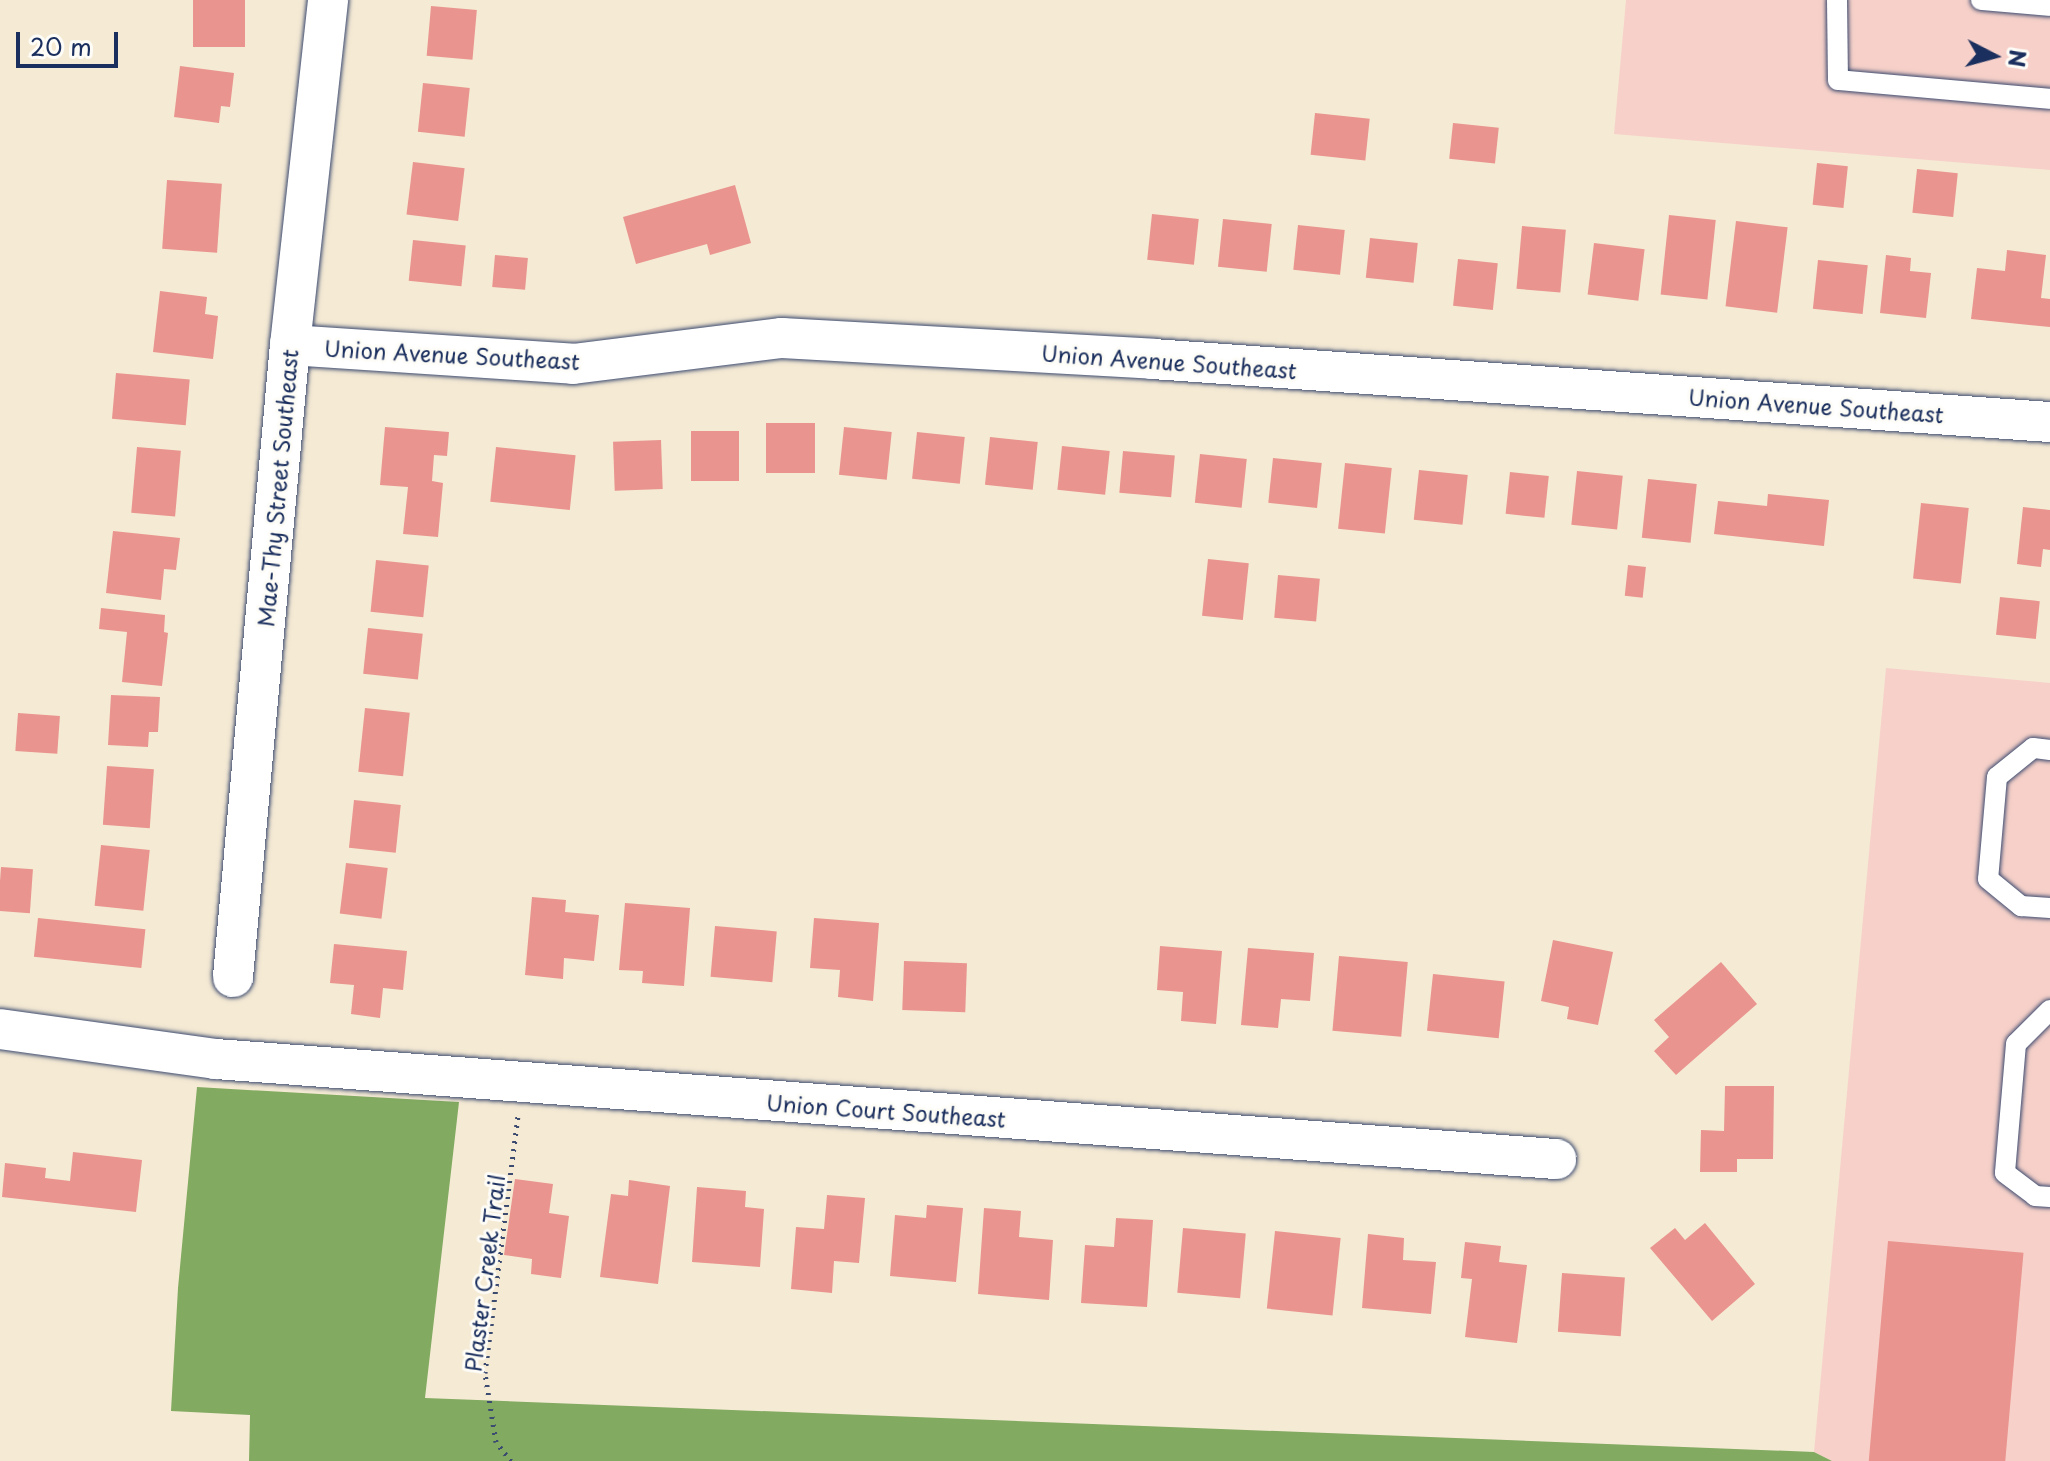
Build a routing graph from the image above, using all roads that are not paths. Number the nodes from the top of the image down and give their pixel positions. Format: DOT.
graph roads {
  1 [pos="328,0"];
  2 [pos="1837,0"];
  3 [pos="1981,0"];
  4 [pos="2050,6"];
  5 [pos="2050,99"];
  6 [pos="290,345"];
  7 [pos="2050,422"];
  8 [pos="2050,750"];
  9 [pos="2050,908"];
  10 [pos="233,977"];
  11 [pos="2050,1010"];
  12 [pos="0,1029"];
  13 [pos="1556,1159"];
  14 [pos="2050,1197"];
  1 -- 6 [label="street, Mae-Thy Street Southeast"];
  2 -- 5 [label="lane"];
  3 -- 4 [label="lane"];
  6 -- 7 [label="street, Union Avenue Southeast"];
  6 -- 10 [label="street, Mae-Thy Street Southeast"];
  8 -- 9 [label="lane"];
  11 -- 14 [label="lane"];
  12 -- 13 [label="street, Union Court Southeast"];
}
